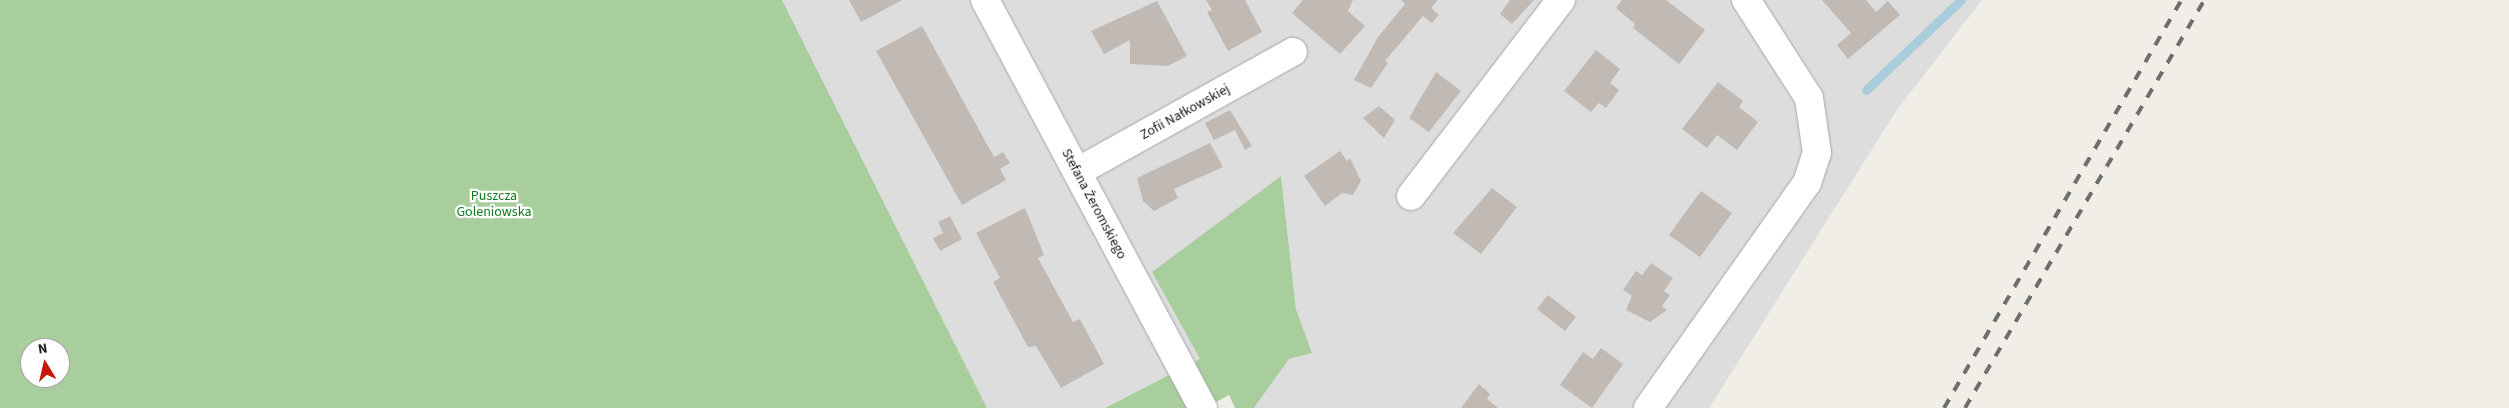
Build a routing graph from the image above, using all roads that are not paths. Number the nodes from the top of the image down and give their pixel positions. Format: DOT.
graph roads {
  1 [pos="984,0"];
  2 [pos="1561,0"];
  3 [pos="1746,0"];
  4 [pos="1293,52"];
  5 [pos="1077,172"];
  6 [pos="1411,196"];
  7 [pos="1203,408"];
  8 [pos="1648,408"];
  1 -- 5 [label="street, Stefana Żeromskiego"];
  2 -- 6 [label="street"];
  3 -- 8 [label="street"];
  4 -- 5 [label="street, Zofii Nałkowskiej"];
  5 -- 7 [label="street, Stefana Żeromskiego"];
}
